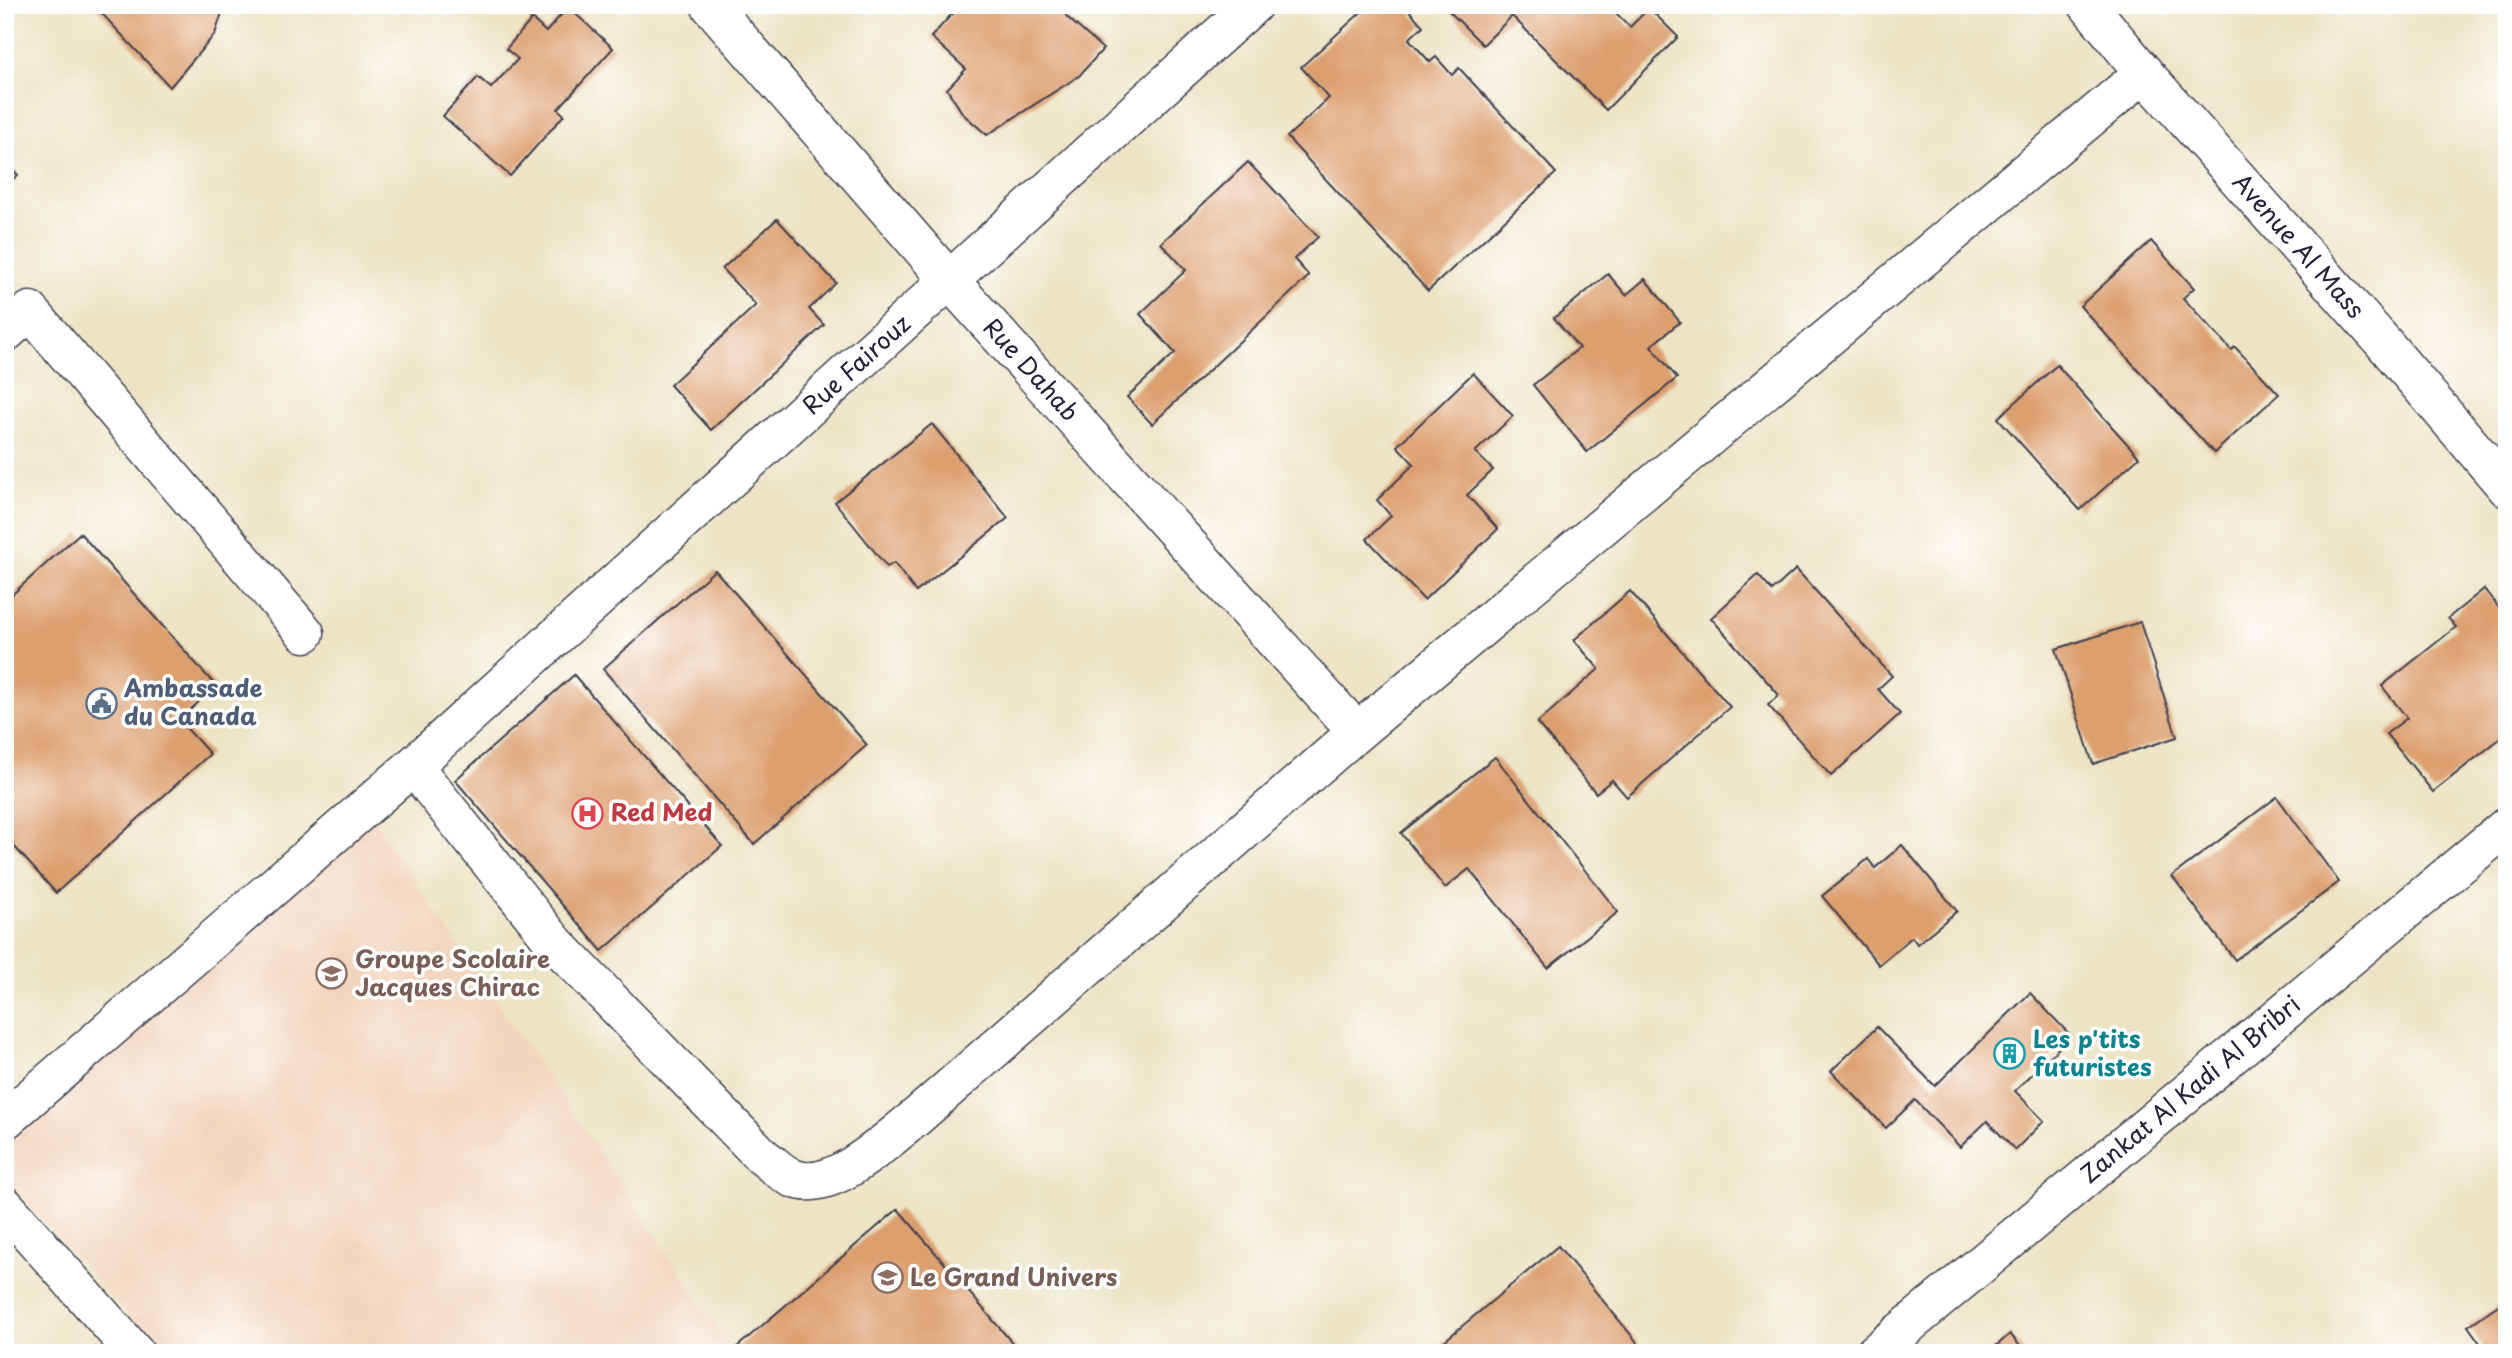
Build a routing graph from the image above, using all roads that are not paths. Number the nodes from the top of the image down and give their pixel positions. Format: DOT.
graph roads {
  1 [pos="710,5"];
  2 [pos="1253,5"];
  3 [pos="2088,5"];
  4 [pos="2144,74"];
  5 [pos="950,281"];
  6 [pos="5,333"];
  7 [pos="2507,488"];
  8 [pos="305,633"];
  9 [pos="1357,732"];
  10 [pos="413,766"];
  11 [pos="2507,826"];
  12 [pos="5,1120"];
  13 [pos="5,1206"];
  14 [pos="135,1353"];
  15 [pos="1875,1353"];
  1 -- 5 [label="street, Rue Dahab"];
  2 -- 5 [label="street, Rue Fairouz"];
  3 -- 4 [label="street, Avenue Al Mass"];
  4 -- 7 [label="street, Avenue Al Mass"];
  4 -- 9 [label="street"];
  5 -- 9 [label="street, Rue Dahab"];
  5 -- 10 [label="street, Rue Fairouz"];
  6 -- 8 [label="street"];
  9 -- 10 [label="street"];
  10 -- 12 [label="street, Rue Fairouz"];
  11 -- 15 [label="street, Zankat Al Kadi Al Bribri"];
  13 -- 14 [label="street"];
}
